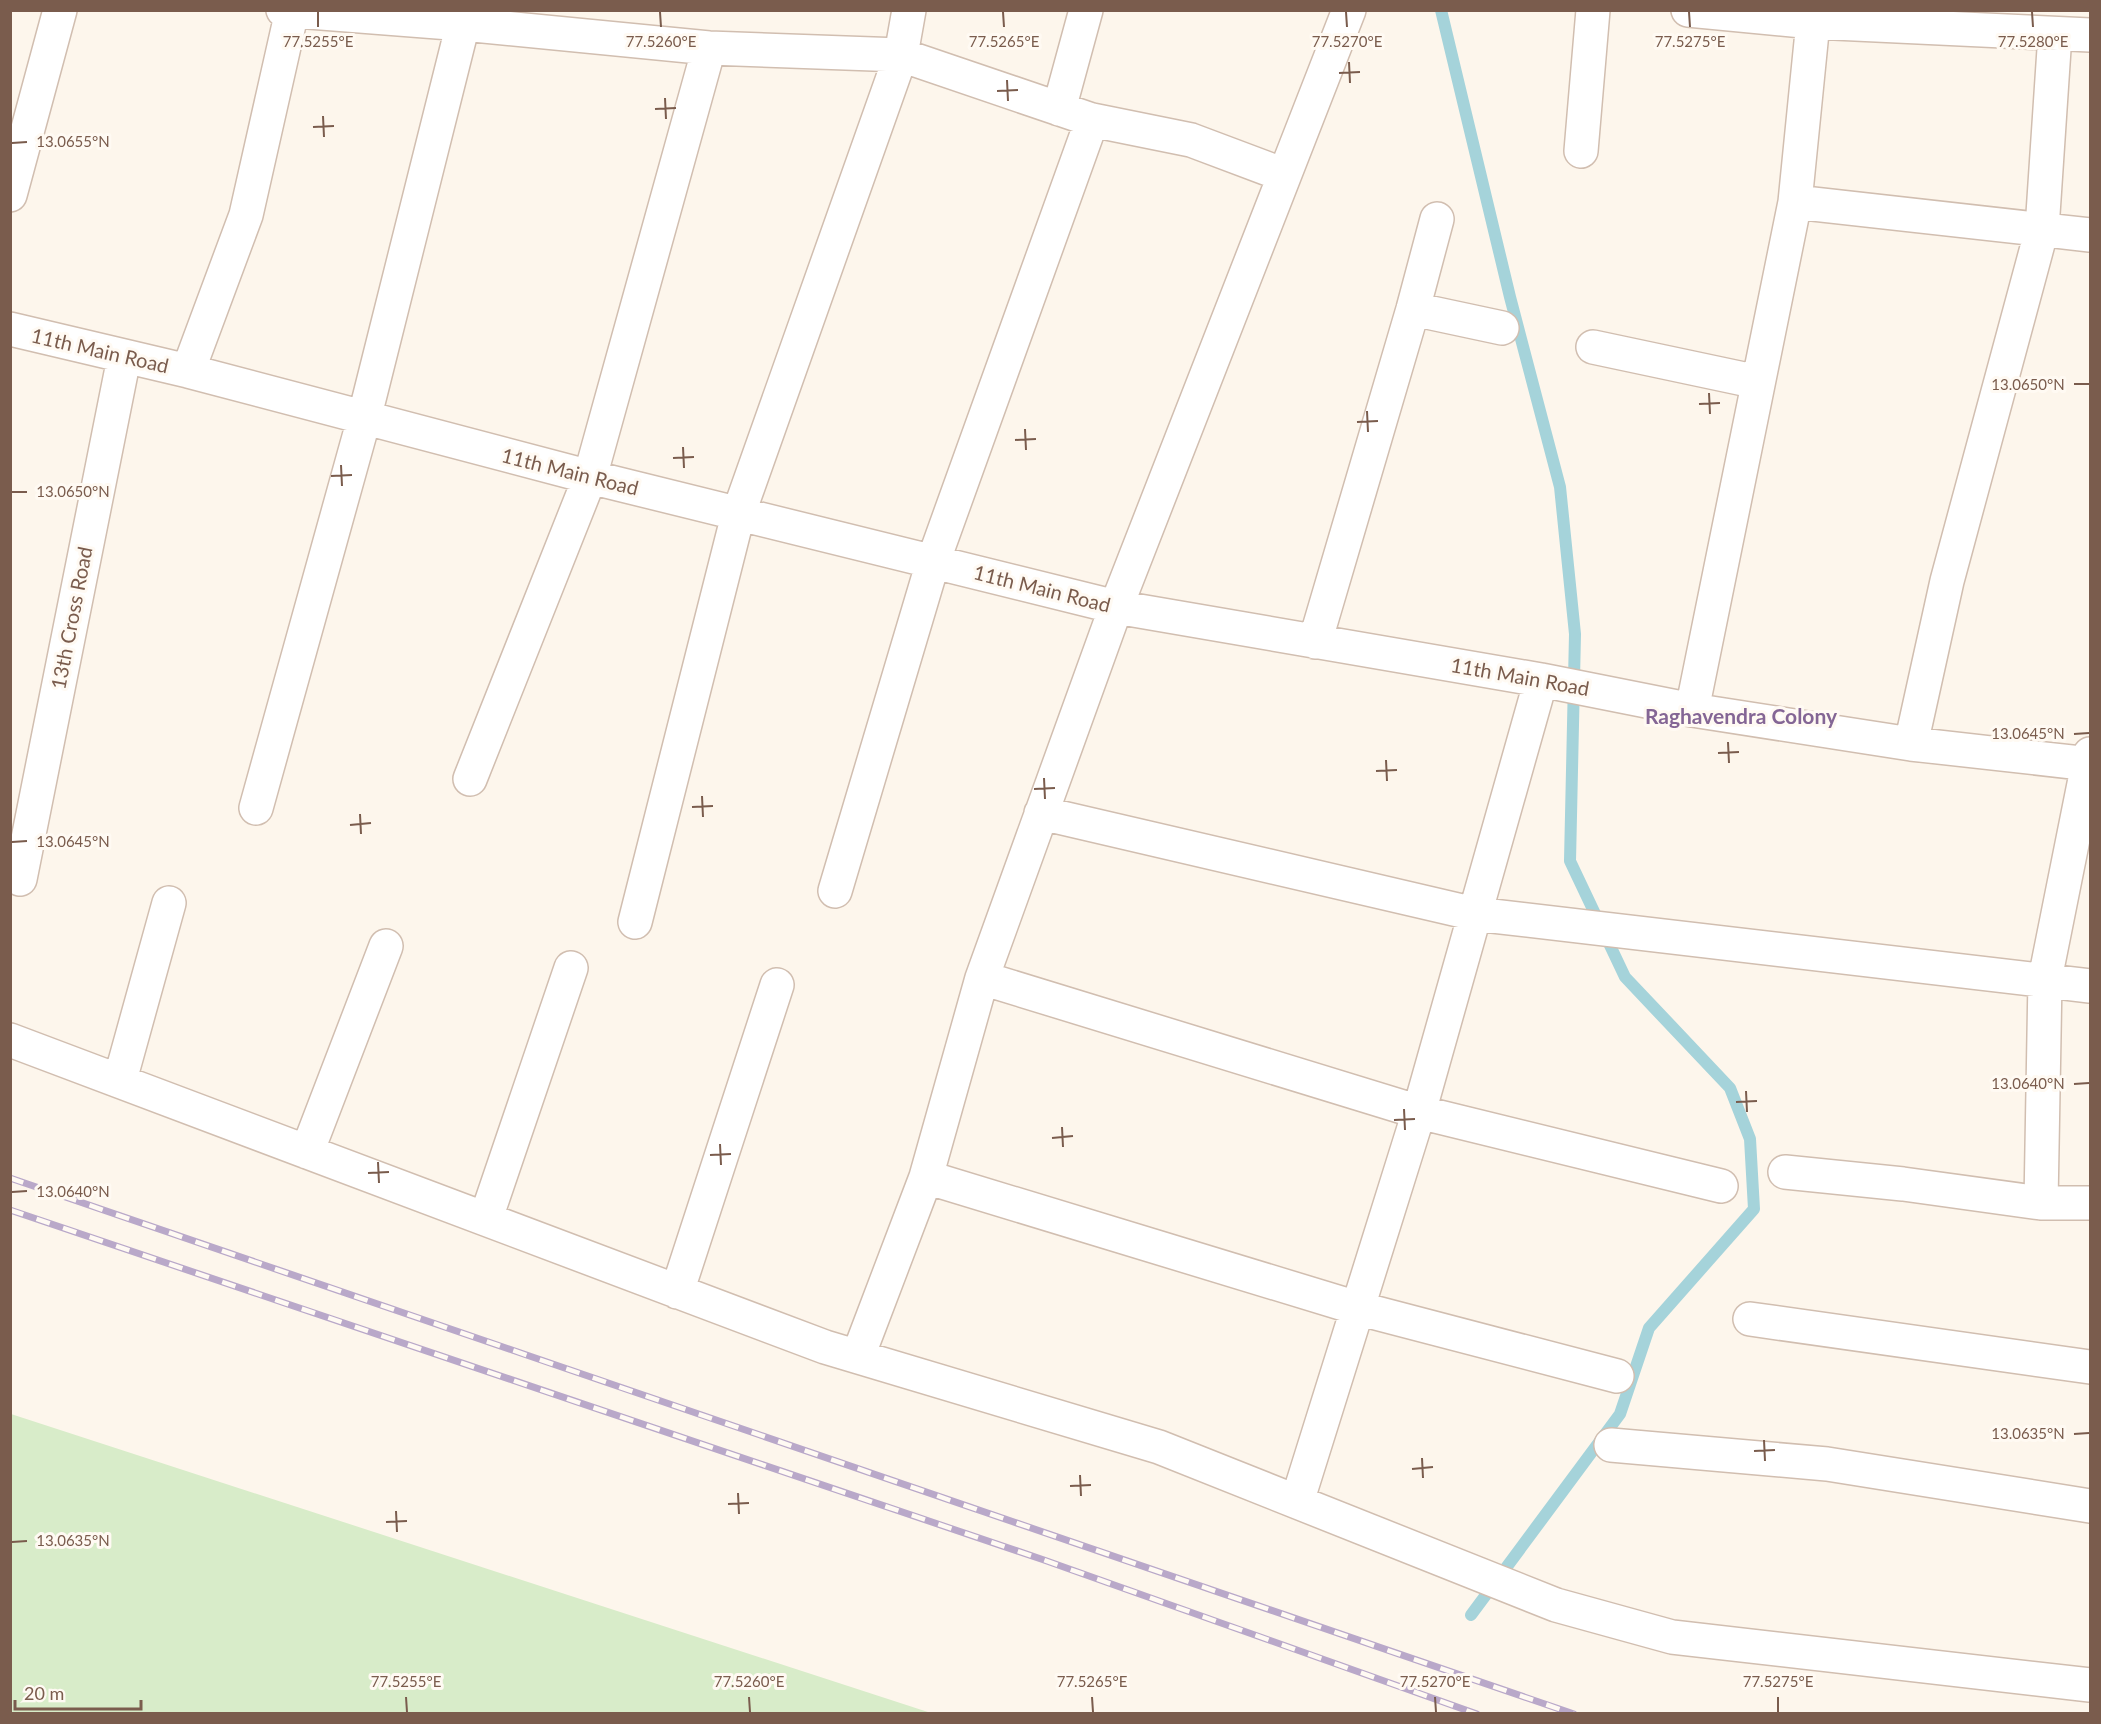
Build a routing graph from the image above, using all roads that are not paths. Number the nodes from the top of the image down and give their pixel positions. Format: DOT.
graph roads {
  1 [pos="60,10"];
  2 [pos="283,10"];
  3 [pos="909,10"];
  4 [pos="1086,10"];
  5 [pos="1349,10"];
  6 [pos="1593,10"];
  7 [pos="1688,10"];
  8 [pos="292,11"];
  9 [pos="1813,22"];
  10 [pos="463,24"];
  11 [pos="2055,34"];
  12 [pos="2091,35"];
  13 [pos="709,48"];
  14 [pos="901,55"];
  15 [pos="1059,109"];
  16 [pos="1092,120"];
  17 [pos="1581,151"];
  18 [pos="1284,175"];
  19 [pos="10,195"];
  20 [pos="1795,202"];
  21 [pos="1437,219"];
  22 [pos="2042,229"];
  23 [pos="2091,235"];
  24 [pos="1413,309"];
  25 [pos="1502,328"];
  26 [pos="10,329"];
  27 [pos="1593,347"];
  28 [pos="124,358"];
  29 [pos="188,371"];
  30 [pos="1758,382"];
  31 [pos="364,419"];
  32 [pos="590,477"];
  33 [pos="738,514"];
  34 [pos="933,562"];
  35 [pos="1116,607"];
  36 [pos="1315,642"];
  37 [pos="1540,680"];
  38 [pos="1692,710"];
  39 [pos="1911,744"];
  40 [pos="2090,761"];
  41 [pos="470,779"];
  42 [pos="256,808"];
  43 [pos="1041,813"];
  44 [pos="20,879"];
  45 [pos="835,891"];
  46 [pos="169,903"];
  47 [pos="1475,914"];
  48 [pos="635,921"];
  49 [pos="386,946"];
  50 [pos="571,968"];
  51 [pos="982,978"];
  52 [pos="2045,979"];
  53 [pos="777,985"];
  54 [pos="2091,986"];
  55 [pos="10,1040"];
  56 [pos="120,1080"];
  57 [pos="1419,1112"];
  58 [pos="307,1152"];
  59 [pos="1785,1172"];
  60 [pos="926,1177"];
  61 [pos="1721,1186"];
  62 [pos="2041,1203"];
  63 [pos="2091,1203"];
  64 [pos="486,1218"];
  65 [pos="677,1292"];
  66 [pos="1357,1308"];
  67 [pos="1750,1319"];
  68 [pos="858,1356"];
  69 [pos="2091,1367"];
  70 [pos="1617,1376"];
  71 [pos="1611,1445"];
  72 [pos="1297,1502"];
  73 [pos="2091,1506"];
  74 [pos="2091,1685"];
  1 -- 19 [label="street"];
  2 -- 8 [label="street"];
  3 -- 14 [label="street"];
  4 -- 15 [label="street"];
  5 -- 18 [label="street"];
  6 -- 17 [label="street"];
  7 -- 9 [label="street"];
  8 -- 10 [label="street"];
  8 -- 29 [label="street"];
  9 -- 11 [label="street"];
  9 -- 20 [label="street"];
  10 -- 13 [label="street"];
  10 -- 31 [label="street"];
  11 -- 12 [label="street"];
  11 -- 22 [label="street"];
  13 -- 14 [label="street"];
  13 -- 32 [label="street"];
  14 -- 15 [label="street"];
  14 -- 33 [label="street"];
  15 -- 16 [label="street"];
  16 -- 18 [label="street"];
  16 -- 34 [label="street"];
  18 -- 35 [label="street"];
  20 -- 22 [label="street"];
  20 -- 30 [label="street"];
  21 -- 24 [label="street"];
  22 -- 23 [label="street"];
  22 -- 39 [label="street"];
  24 -- 25 [label="street"];
  24 -- 36 [label="street"];
  26 -- 28 [label="street, 11th Main Road"];
  27 -- 30 [label="street"];
  28 -- 29 [label="street, 11th Main Road"];
  28 -- 44 [label="street, 13th Cross Road"];
  29 -- 31 [label="street, 11th Main Road"];
  30 -- 38 [label="street"];
  31 -- 32 [label="street, 11th Main Road"];
  31 -- 42 [label="street"];
  32 -- 33 [label="street, 11th Main Road"];
  32 -- 41 [label="street"];
  33 -- 34 [label="street, 11th Main Road"];
  33 -- 48 [label="street"];
  34 -- 35 [label="street, 11th Main Road"];
  34 -- 45 [label="street"];
  35 -- 36 [label="street, 11th Main Road"];
  35 -- 43 [label="street"];
  36 -- 37 [label="street, 11th Main Road"];
  37 -- 38 [label="street, 11th Main Road"];
  37 -- 47 [label="street"];
  38 -- 39 [label="street, 11th Main Road"];
  39 -- 40 [label="street, 11th Main Road"];
  40 -- 52 [label="street"];
  43 -- 47 [label="street"];
  43 -- 51 [label="street"];
  46 -- 56 [label="street"];
  47 -- 52 [label="street"];
  47 -- 57 [label="street"];
  49 -- 58 [label="street"];
  50 -- 64 [label="street"];
  51 -- 57 [label="street"];
  51 -- 60 [label="street"];
  52 -- 54 [label="street"];
  52 -- 62 [label="street"];
  53 -- 65 [label="street"];
  55 -- 56 [label="street"];
  56 -- 58 [label="street"];
  57 -- 61 [label="street"];
  57 -- 66 [label="street"];
  58 -- 64 [label="street"];
  59 -- 62 [label="street"];
  60 -- 66 [label="street"];
  60 -- 68 [label="street"];
  62 -- 63 [label="street"];
  64 -- 65 [label="street"];
  65 -- 68 [label="street"];
  66 -- 70 [label="street"];
  66 -- 72 [label="street"];
  67 -- 69 [label="street"];
  68 -- 72 [label="street"];
  71 -- 73 [label="street"];
  72 -- 74 [label="street"];
}
